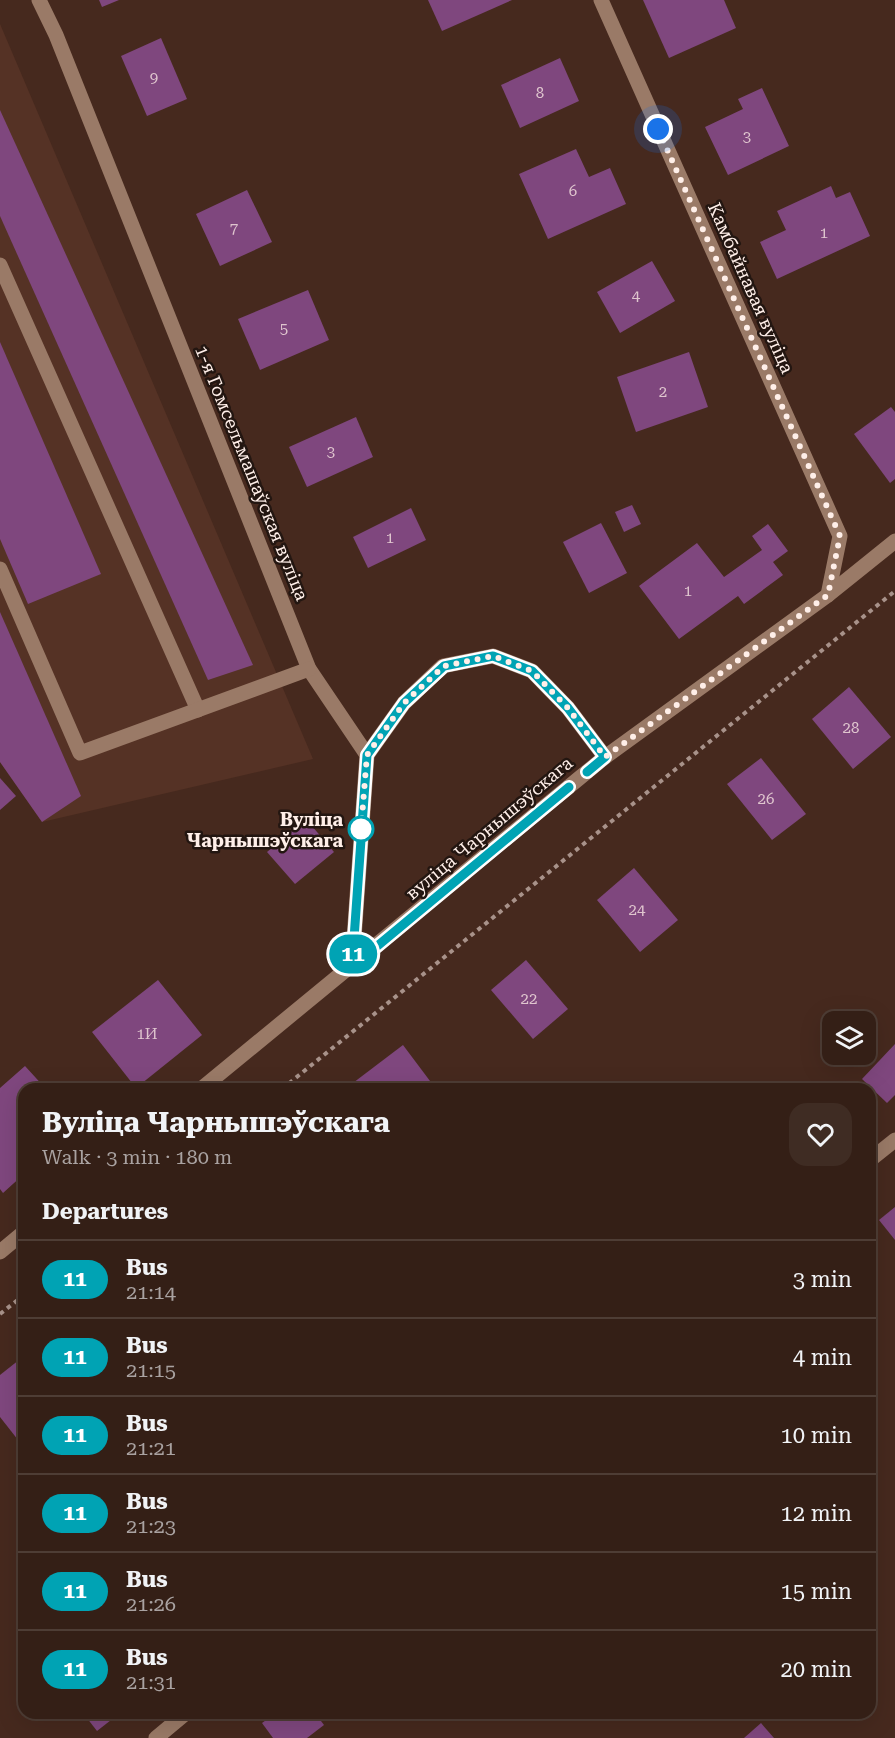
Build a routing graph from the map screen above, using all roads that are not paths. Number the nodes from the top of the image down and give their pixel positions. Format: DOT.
graph roads {
  1 [pos="39,0"];
  2 [pos="601,0"];
  3 [pos="0,265"];
  4 [pos="895,541"];
  5 [pos="0,569"];
  6 [pos="828,595"];
  7 [pos="309,669"];
  8 [pos="198,710"];
  9 [pos="367,755"];
  10 [pos="605,757"];
  11 [pos="352,967"];
  12 [pos="208,1083"];
  13 [pos="895,1140"];
  14 [pos="876,1155"];
  15 [pos="18,1237"];
  16 [pos="0,1252"];
  17 [pos="179,1719"];
  18 [pos="156,1738"];
  1 -- 7 [label="street, 1-я Гомсельмашаўская вуліца"];
  2 -- 6 [label="street, Камбайнавая вуліца"];
  3 -- 8 [label="street"];
  4 -- 6 [label="street, вуліца Чарнышэўскага"];
  5 -- 8 [label="street"];
  6 -- 10 [label="street, вуліца Чарнышэўскага"];
  7 -- 8 [label="street"];
  7 -- 9 [label="street, 1-я Гомсельмашаўская вуліца"];
  9 -- 10 [label="street"];
  9 -- 11 [label="street"];
  10 -- 11 [label="street, вуліца Чарнышэўскага"];
  11 -- 12 [label="street, вуліца Чарнышэўскага"];
  13 -- 14 [label="street"];
  15 -- 16 [label="street"];
  17 -- 18 [label="street"];
}
